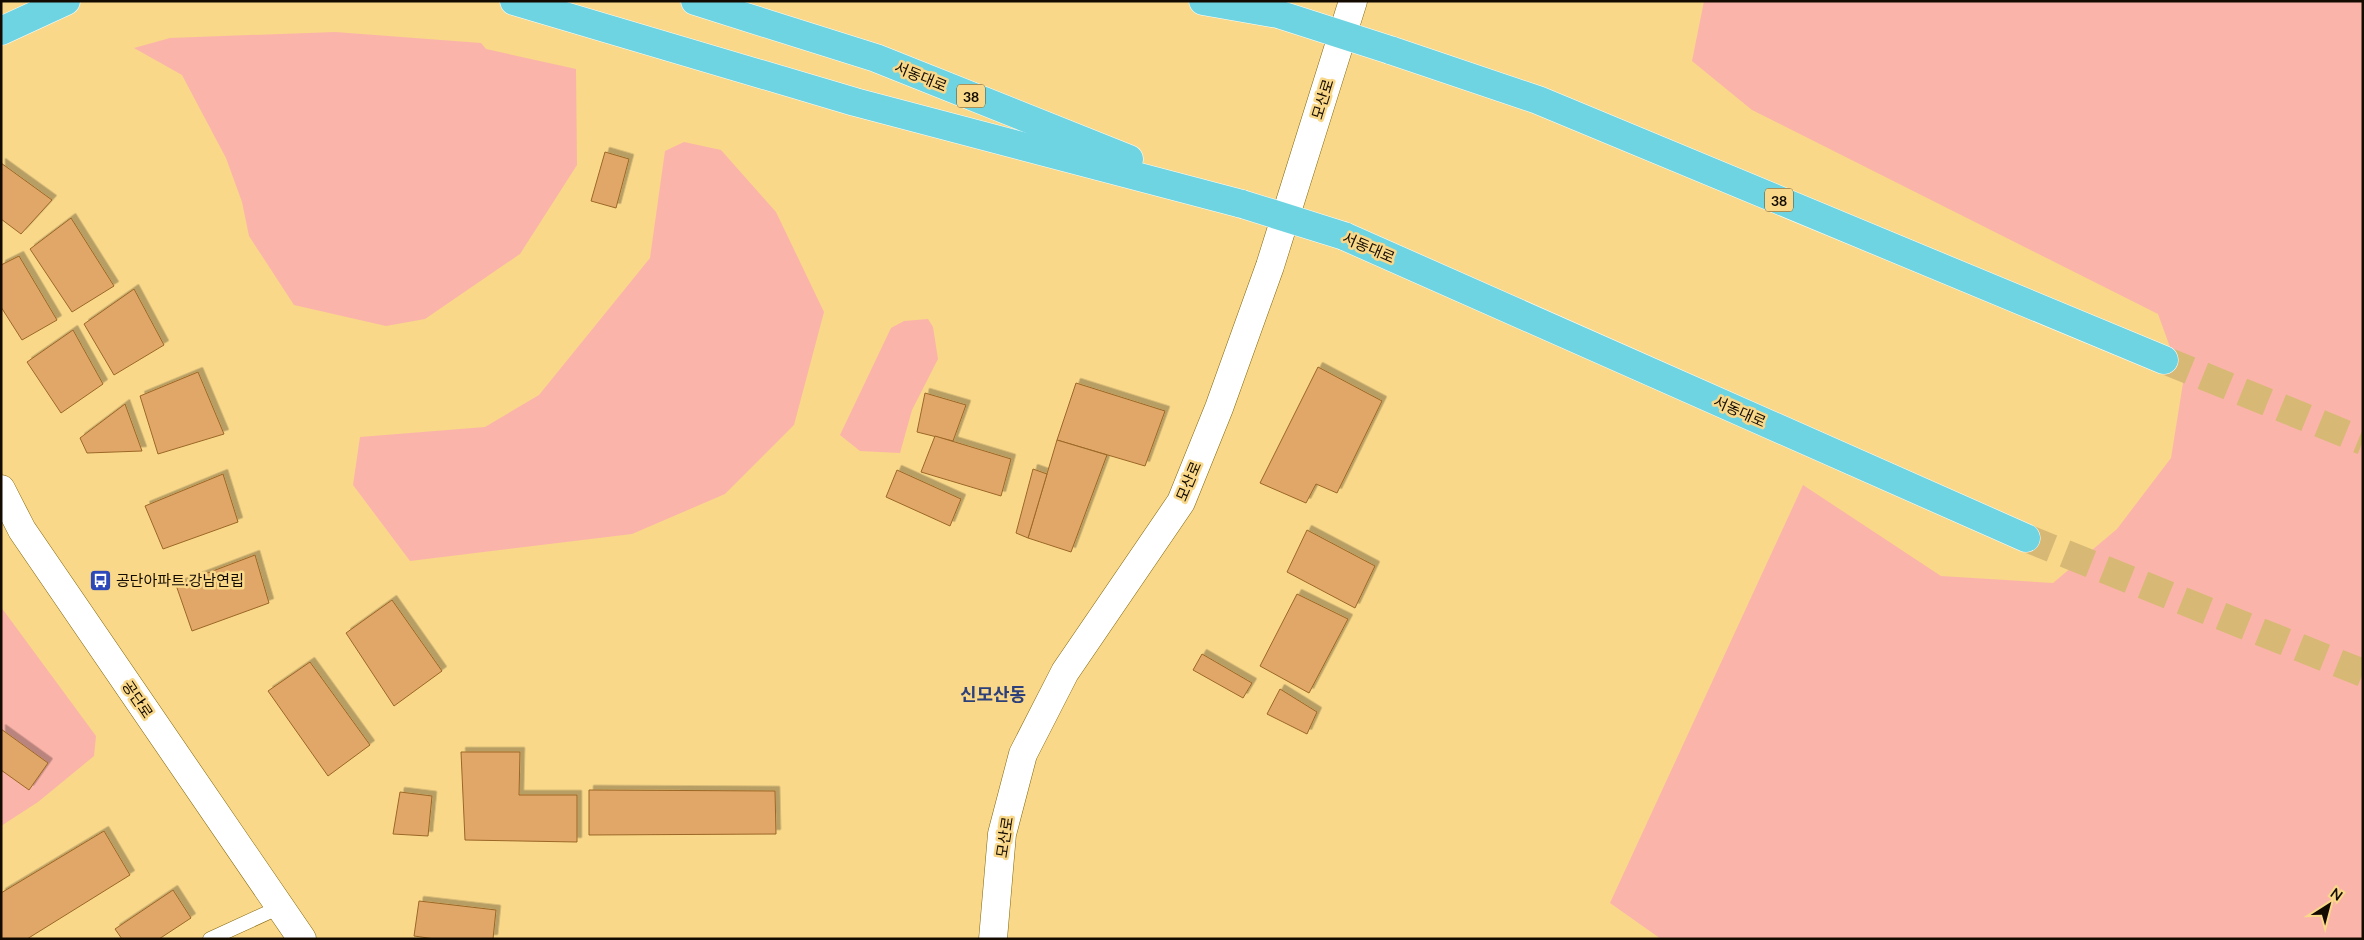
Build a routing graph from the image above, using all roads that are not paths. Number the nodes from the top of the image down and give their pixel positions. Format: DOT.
graph roads {
  1 [pos="66,1"];
  2 [pos="514,1"];
  3 [pos="695,1"];
  4 [pos="1203,1"];
  5 [pos="1247,1"];
  6 [pos="1353,1"];
  7 [pos="1278,14"];
  8 [pos="1,31"];
  9 [pos="1242,204"];
  10 [pos="2164,360"];
  11 [pos="1,489"];
  12 [pos="2026,538"];
  13 [pos="280,907"];
  14 [pos="210,939"];
  15 [pos="302,939"];
  16 [pos="993,939"];
  1 -- 8 [label="highway"];
  2 -- 9 [label="highway"];
  3 -- 9 [label="highway, 서동대로 / 38"];
  4 -- 7 [label="highway, 38"];
  5 -- 7 [label="highway"];
  6 -- 16 [label="street, 모산로"];
  7 -- 10 [label="highway, 38, bridge"];
  9 -- 12 [label="highway, 서동대로 / 38, bridge"];
  11 -- 13 [label="street, 공단로"];
  13 -- 14 [label="lane"];
  13 -- 15 [label="street, 공단로"];
}
